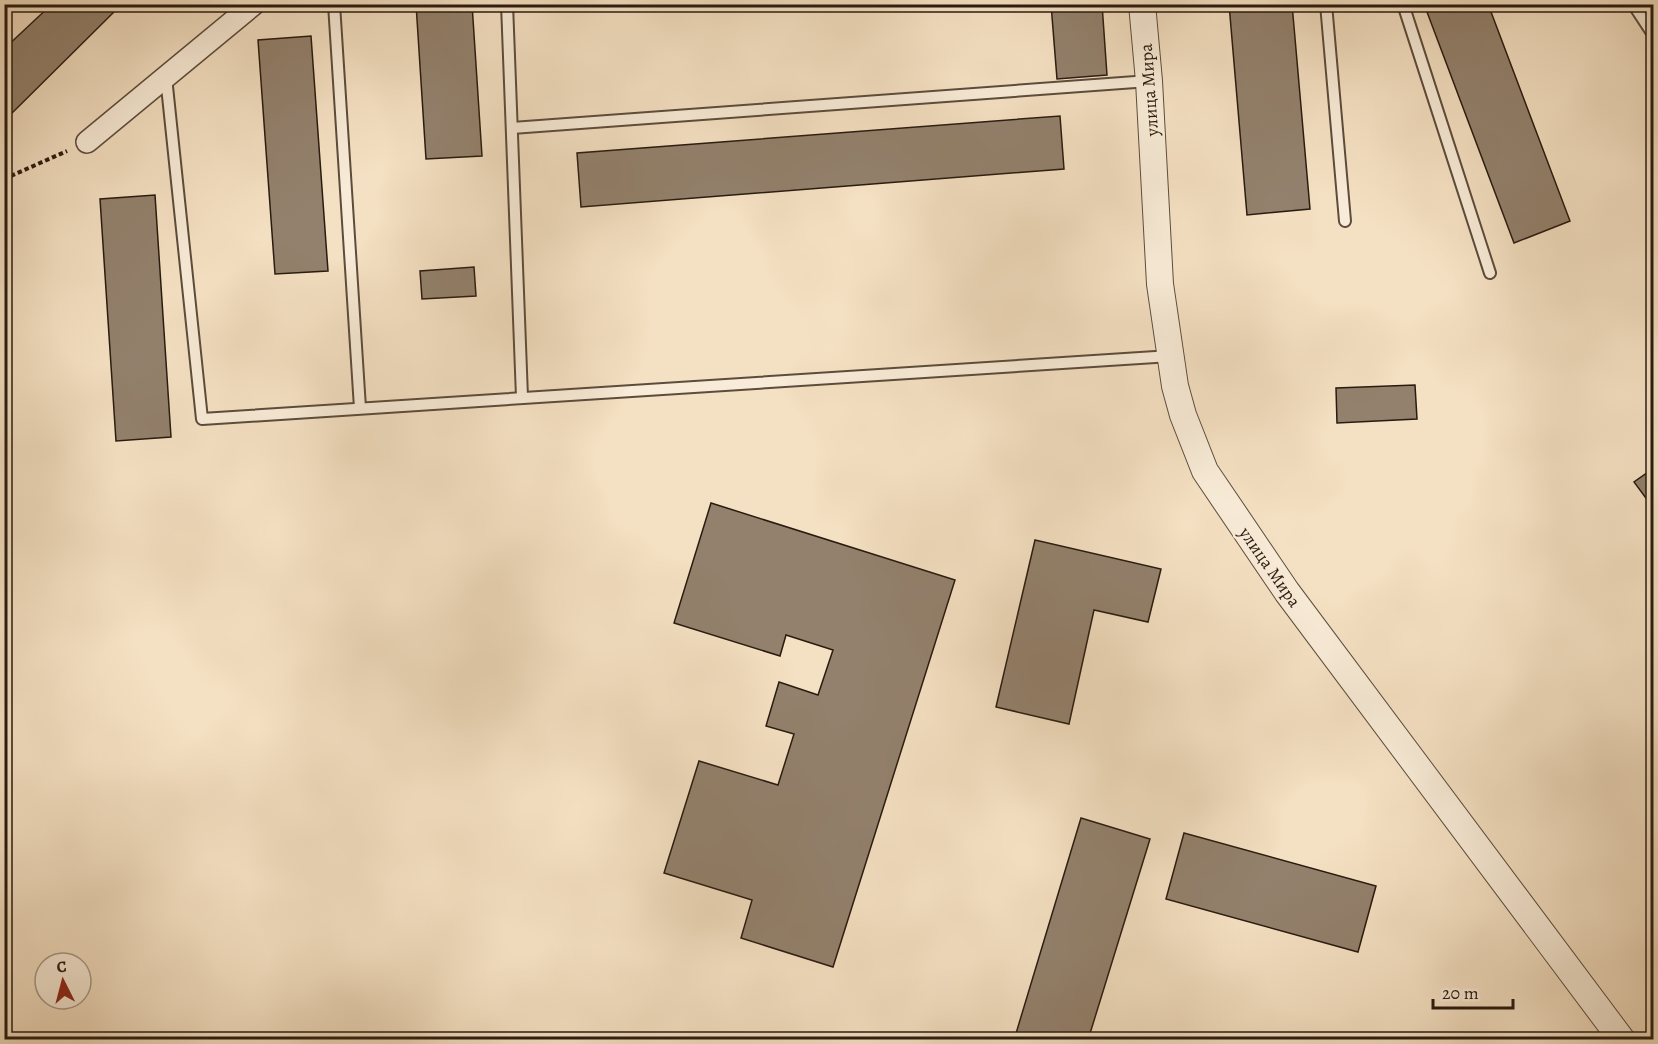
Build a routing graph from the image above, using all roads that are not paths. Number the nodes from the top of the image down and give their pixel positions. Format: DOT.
graph roads {
  1 [pos="254,4"];
  2 [pos="334,4"];
  3 [pos="507,4"];
  4 [pos="1142,4"];
  5 [pos="1326,4"];
  6 [pos="1403,4"];
  7 [pos="1633,4"];
  8 [pos="1653,36"];
  9 [pos="166,76"];
  10 [pos="1149,81"];
  11 [pos="512,128"];
  12 [pos="87,142"];
  13 [pos="1345,221"];
  14 [pos="1490,273"];
  15 [pos="1171,356"];
  16 [pos="522,398"];
  17 [pos="360,408"];
  18 [pos="1622,1040"];
  1 -- 9 [label="street"];
  2 -- 17 [label="lane"];
  3 -- 11 [label="lane"];
  4 -- 10 [label="street, улица Мира"];
  5 -- 13 [label="lane"];
  6 -- 14 [label="lane"];
  7 -- 8 [label="lane"];
  9 -- 12 [label="street"];
  9 -- 17 [label="lane"];
  10 -- 11 [label="lane"];
  10 -- 15 [label="street, улица Мира"];
  11 -- 16 [label="lane"];
  15 -- 16 [label="lane"];
  15 -- 18 [label="street, улица Мира"];
  16 -- 17 [label="lane"];
}
